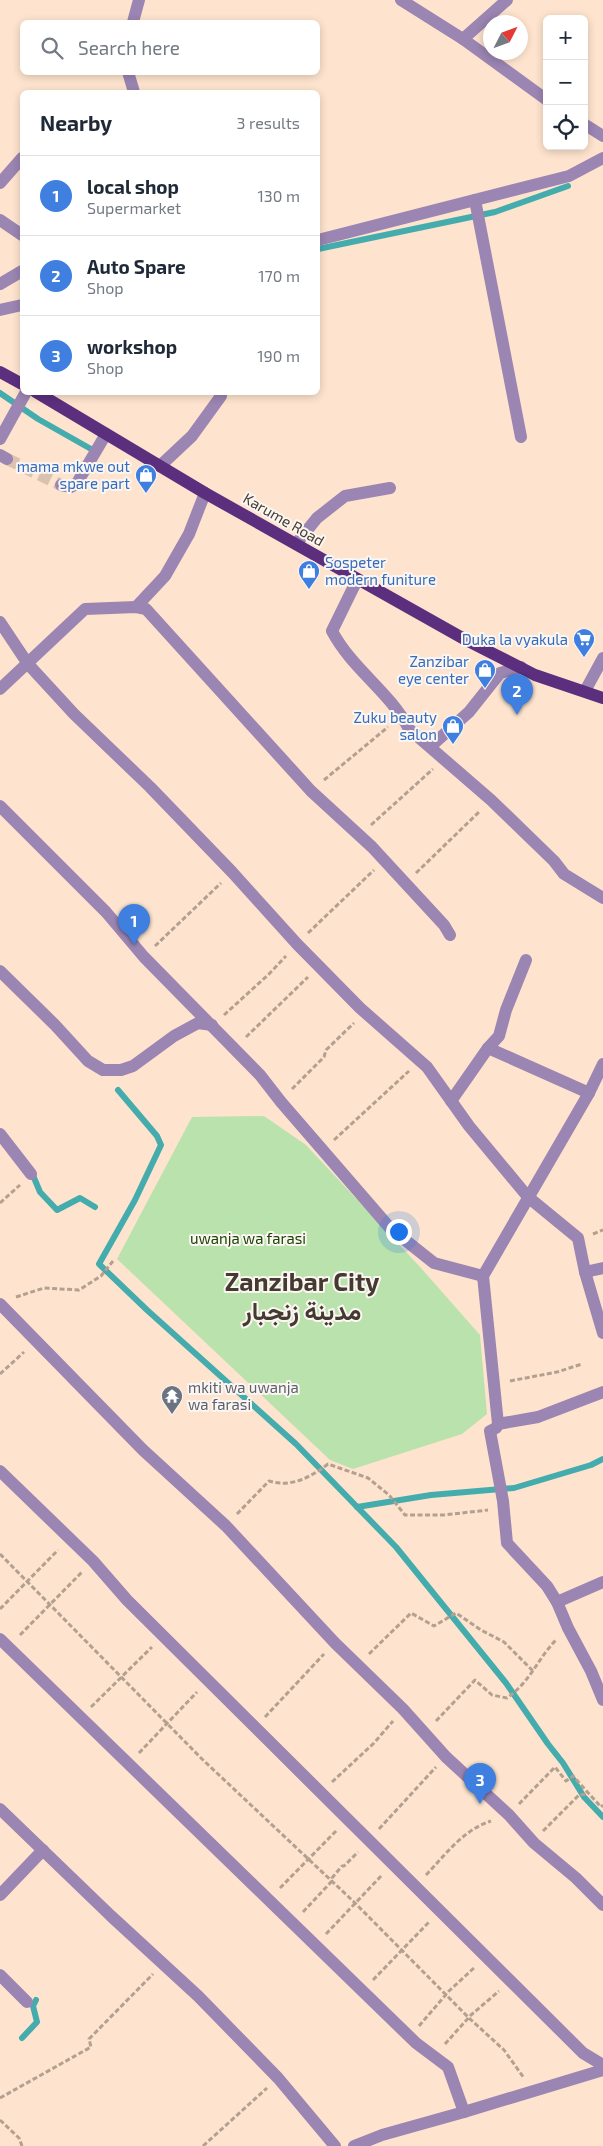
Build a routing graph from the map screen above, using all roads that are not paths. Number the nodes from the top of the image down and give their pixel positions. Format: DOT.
graph roads {
  1 [pos="139,0"];
  2 [pos="401,0"];
  3 [pos="507,0"];
  4 [pos="134,20"];
  5 [pos="463,39"];
  6 [pos="129,75"];
  7 [pos="133,90"];
  8 [pos="543,97"];
  9 [pos="588,127"];
  10 [pos="603,136"];
  11 [pos="603,158"];
  12 [pos="20,160"];
  13 [pos="0,183"];
  14 [pos="475,200"];
  15 [pos="0,220"];
  16 [pos="20,234"];
  17 [pos="320,239"];
  18 [pos="20,272"];
  19 [pos="0,284"];
  20 [pos="20,305"];
  21 [pos="0,309"];
  22 [pos="0,372"];
  23 [pos="20,383"];
  24 [pos="41,395"];
  25 [pos="221,395"];
  26 [pos="23,396"];
  27 [pos="106,434"];
  28 [pos="521,437"];
  29 [pos="0,439"];
  30 [pos="160,466"];
  31 [pos="61,485"];
  32 [pos="390,488"];
  33 [pos="205,493"];
  34 [pos="296,544"];
  35 [pos="357,580"];
  36 [pos="136,606"];
  37 [pos="0,622"];
  38 [pos="603,658"];
  39 [pos="28,664"];
  40 [pos="521,667"];
  41 [pos="0,689"];
  42 [pos="585,691"];
  43 [pos="603,698"];
  44 [pos="431,746"];
  45 [pos="0,806"];
  46 [pos="603,898"];
  47 [pos="450,936"];
  48 [pos="526,960"];
  49 [pos="0,971"];
  50 [pos="212,1025"];
  51 [pos="488,1048"];
  52 [pos="603,1064"];
  53 [pos="589,1093"];
  54 [pos="451,1101"];
  55 [pos="0,1134"];
  56 [pos="31,1174"];
  57 [pos="528,1197"];
  58 [pos="603,1268"];
  59 [pos="585,1272"];
  60 [pos="483,1276"];
  61 [pos="4,1302"];
  62 [pos="603,1334"];
  63 [pos="603,1392"];
  64 [pos="498,1424"];
  65 [pos="0,1471"];
  66 [pos="603,1582"];
  67 [pos="557,1602"];
  68 [pos="4,1643"];
  69 [pos="603,1700"];
  70 [pos="0,1809"];
  71 [pos="43,1850"];
  72 [pos="0,1895"];
  73 [pos="603,1906"];
  74 [pos="0,1976"];
  75 [pos="27,2002"];
  76 [pos="603,2065"];
  77 [pos="603,2070"];
  78 [pos="464,2112"];
  79 [pos="335,2146"];
  80 [pos="354,2146"];
  1 -- 4 [label="street"];
  2 -- 5 [label="street"];
  3 -- 5 [label="street"];
  5 -- 8 [label="street"];
  6 -- 7 [label="street"];
  9 -- 10 [label="street"];
  11 -- 14 [label="street"];
  12 -- 13 [label="street"];
  14 -- 17 [label="street"];
  14 -- 28 [label="street"];
  15 -- 16 [label="street"];
  18 -- 19 [label="street"];
  20 -- 21 [label="street"];
  22 -- 23 [label="main road"];
  24 -- 27 [label="main road, Karume Road"];
  25 -- 30 [label="street"];
  26 -- 29 [label="street"];
  27 -- 30 [label="main road, Karume Road"];
  27 -- 31 [label="street"];
  30 -- 33 [label="main road, Karume Road"];
  32 -- 34 [label="street"];
  33 -- 34 [label="main road, Karume Road"];
  33 -- 36 [label="street"];
  34 -- 35 [label="main road, Karume Road"];
  35 -- 40 [label="main road, Karume Road"];
  35 -- 44 [label="street"];
  36 -- 39 [label="street"];
  36 -- 47 [label="street"];
  37 -- 39 [label="street"];
  38 -- 42 [label="street"];
  39 -- 41 [label="street"];
  39 -- 54 [label="street"];
  40 -- 42 [label="main road, Karume Road"];
  40 -- 44 [label="street"];
  42 -- 43 [label="main road, Karume Road"];
  44 -- 46 [label="street"];
  45 -- 50 [label="street"];
  48 -- 51 [label="street"];
  49 -- 50 [label="street"];
  50 -- 60 [label="street"];
  51 -- 53 [label="street"];
  51 -- 54 [label="street"];
  52 -- 53 [label="street"];
  53 -- 57 [label="street"];
  54 -- 57 [label="street"];
  55 -- 56 [label="street"];
  57 -- 59 [label="street"];
  57 -- 60 [label="street"];
  58 -- 59 [label="street"];
  59 -- 62 [label="street"];
  60 -- 64 [label="street"];
  61 -- 73 [label="street"];
  63 -- 64 [label="street"];
  64 -- 67 [label="street"];
  65 -- 76 [label="street"];
  66 -- 67 [label="street"];
  67 -- 69 [label="street"];
  68 -- 78 [label="street"];
  70 -- 71 [label="street"];
  71 -- 72 [label="street"];
  71 -- 79 [label="street"];
  74 -- 75 [label="street"];
  77 -- 78 [label="street"];
  78 -- 80 [label="street"];
}
